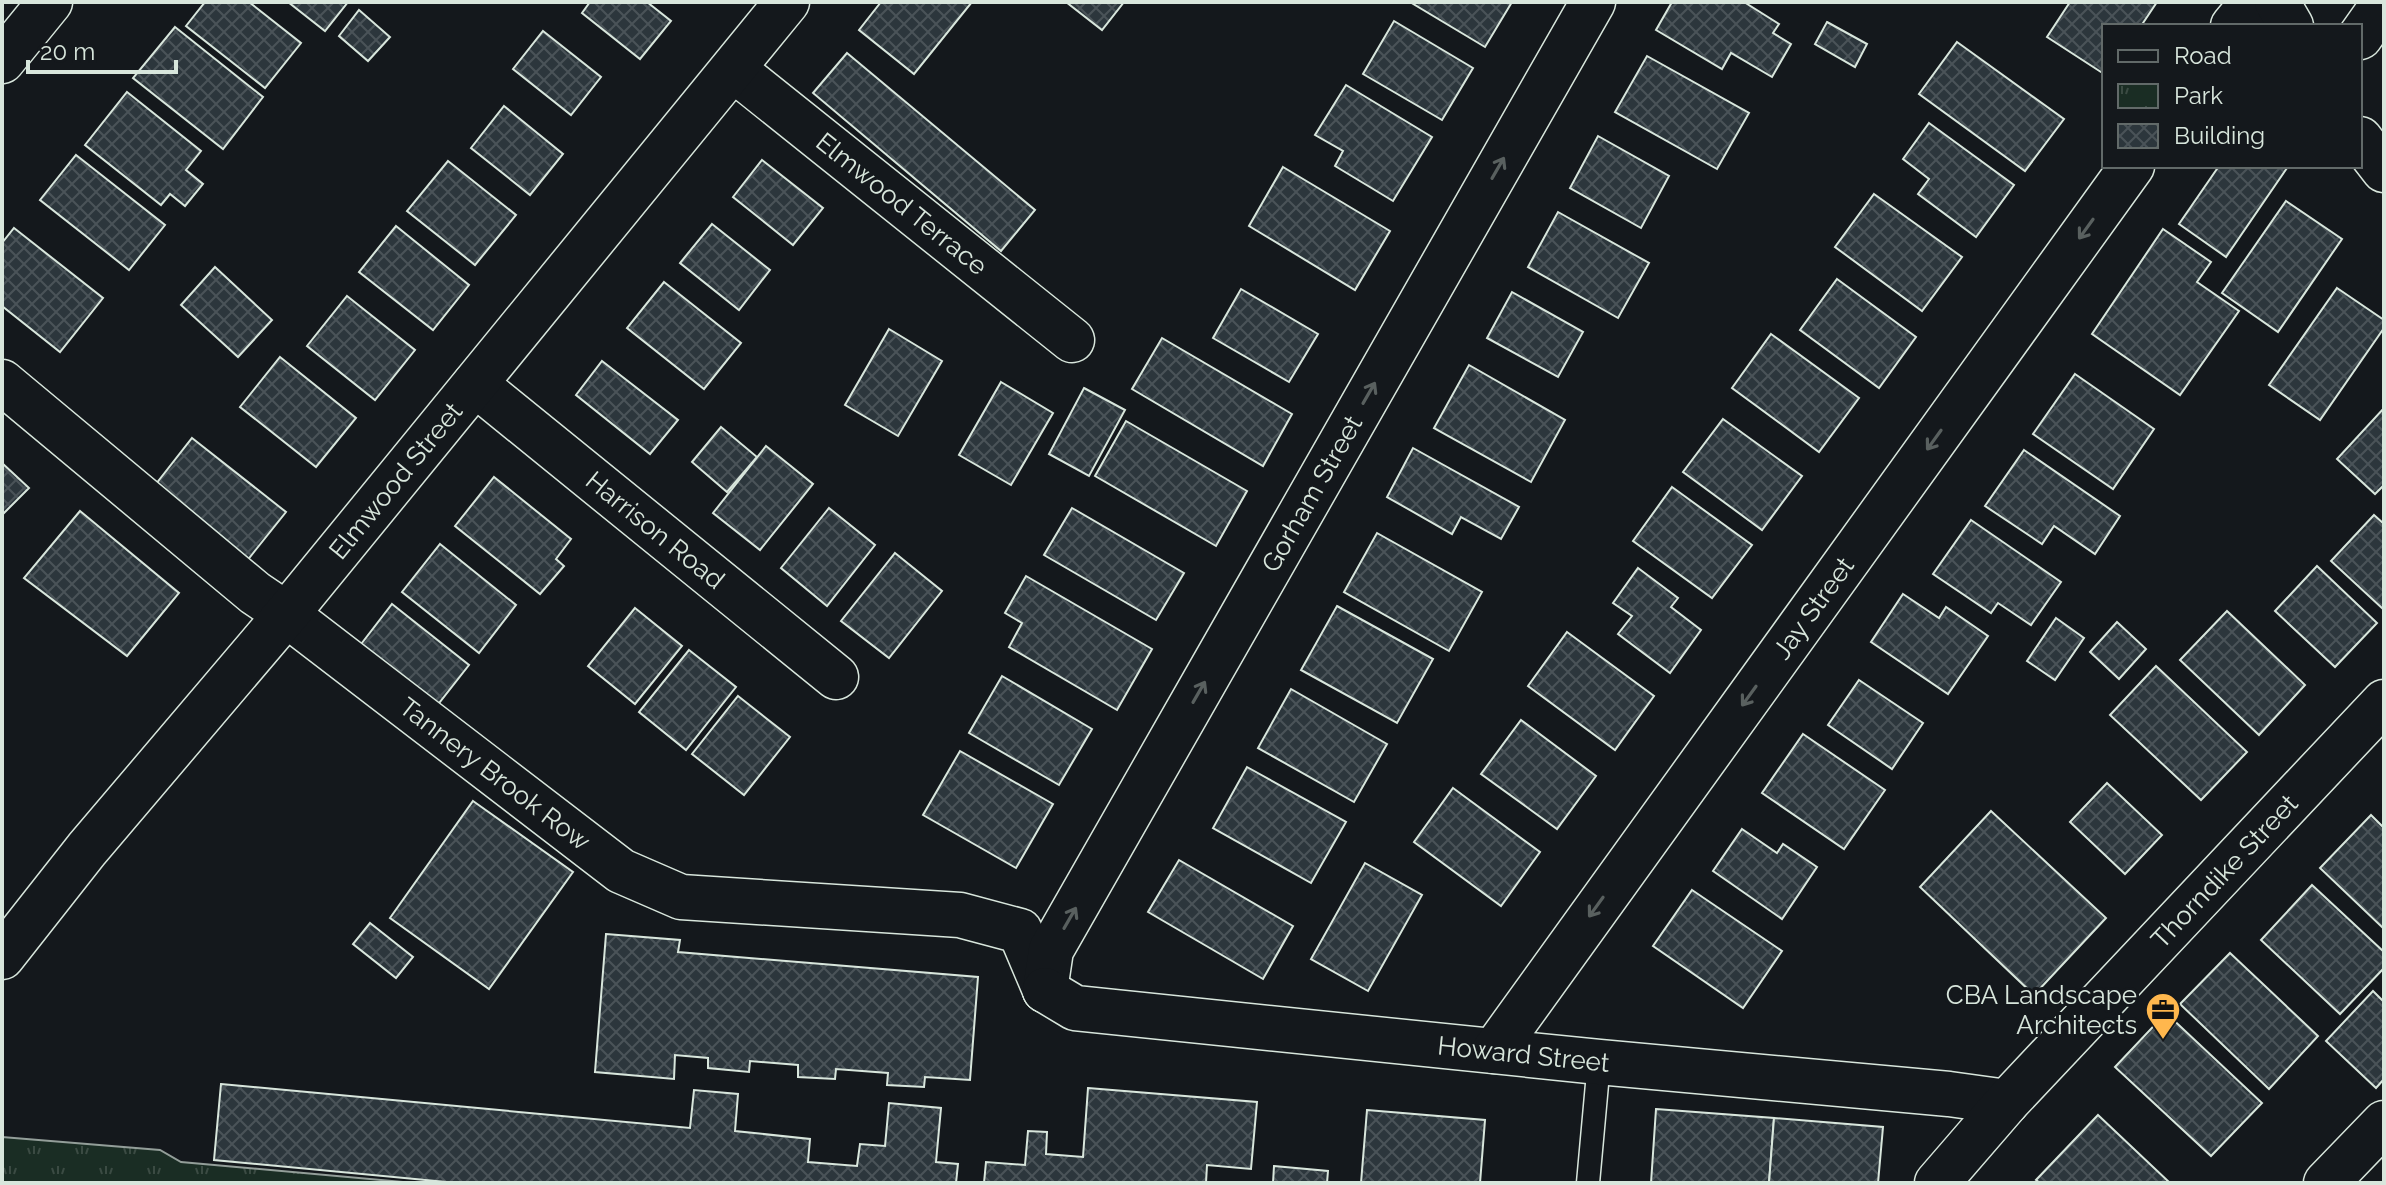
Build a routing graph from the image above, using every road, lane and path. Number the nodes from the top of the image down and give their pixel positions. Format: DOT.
graph roads {
  1 [pos="50,2"];
  2 [pos="787,2"];
  3 [pos="1593,2"];
  4 [pos="2253,2"];
  5 [pos="2277,2"];
  6 [pos="2384,3"];
  7 [pos="2235,24"];
  8 [pos="2290,24"];
  9 [pos="2362,34"];
  10 [pos="2,61"];
  11 [pos="733,69"];
  12 [pos="2362,142"];
  13 [pos="2131,168"];
  14 [pos="2384,170"];
  15 [pos="1072,340"];
  16 [pos="2,382"];
  17 [pos="475,384"];
  18 [pos="286,614"];
  19 [pos="836,677"];
  20 [pos="2384,702"];
  21 [pos="2,957"];
  22 [pos="1045,990"];
  23 [pos="1494,1051"];
  24 [pos="1599,1062"];
  25 [pos="2007,1102"];
  26 [pos="2384,1123"];
  27 [pos="1588,1183"];
  28 [pos="1937,1183"];
  29 [pos="2326,1183"];
  1 -- 10 [label="street"];
  2 -- 11 [label="street, Elmwood Street"];
  22 -- 3 [label="street, Gorham Street, one-way"];
  4 -- 7 [label="street"];
  5 -- 8 [label="street"];
  6 -- 9 [label="street"];
  11 -- 15 [label="street, Elmwood Terrace"];
  11 -- 17 [label="street, Elmwood Street"];
  12 -- 14 [label="street"];
  13 -- 23 [label="street, Jay Street, one-way"];
  16 -- 18 [label="street, Tannery Brook Row"];
  17 -- 18 [label="street, Elmwood Street"];
  17 -- 19 [label="street, Harrison Road"];
  18 -- 21 [label="street, Elmwood Street"];
  18 -- 22 [label="street, Tannery Brook Row"];
  20 -- 25 [label="street, Thorndike Street"];
  22 -- 23 [label="street, Howard Street"];
  23 -- 24 [label="street, Howard Street"];
  24 -- 25 [label="street, Howard Street"];
  24 -- 27 [label="lane"];
  25 -- 28 [label="street, Thorndike Street"];
  26 -- 29 [label="street"];
}
